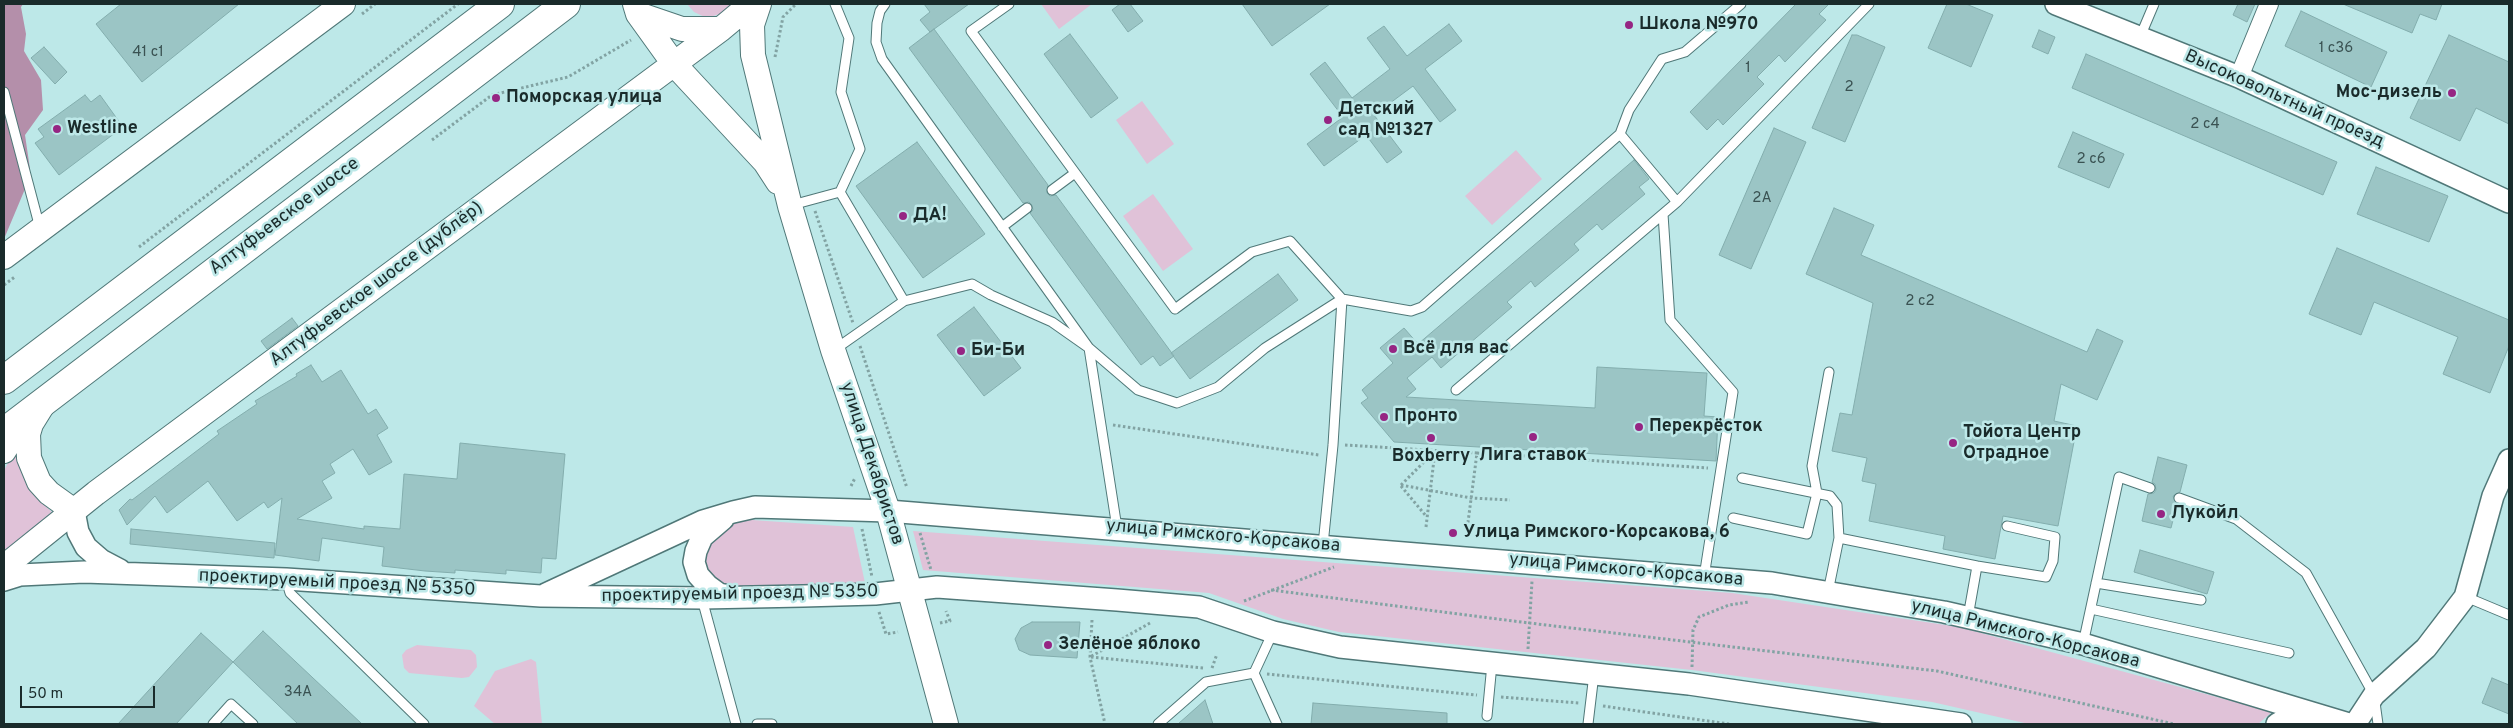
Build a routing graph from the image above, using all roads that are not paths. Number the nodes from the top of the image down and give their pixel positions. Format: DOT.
graph roads {
  1 [pos="343,4"];
  2 [pos="500,4"];
  3 [pos="566,4"];
  4 [pos="751,4"];
  5 [pos="759,4"];
  6 [pos="835,4"];
  7 [pos="885,4"];
  8 [pos="1009,4"];
  9 [pos="1741,4"];
  10 [pos="1869,4"];
  11 [pos="2056,4"];
  12 [pos="2154,4"];
  13 [pos="2269,4"];
  14 [pos="637,9"];
  15 [pos="721,29"];
  16 [pos="2140,38"];
  17 [pos="674,64"];
  18 [pos="2239,77"];
  19 [pos="4,92"];
  20 [pos="1620,134"];
  21 [pos="1075,173"];
  22 [pos="1052,190"];
  23 [pos="840,192"];
  24 [pos="1677,202"];
  25 [pos="2509,202"];
  26 [pos="801,203"];
  27 [pos="1027,208"];
  28 [pos="1663,214"];
  29 [pos="1002,227"];
  30 [pos="41,230"];
  31 [pos="4,257"];
  32 [pos="1342,299"];
  33 [pos="904,301"];
  34 [pos="1088,348"];
  35 [pos="834,350"];
  36 [pos="1829,372"];
  37 [pos="4,380"];
  38 [pos="1456,390"];
  39 [pos="40,403"];
  40 [pos="4,432"];
  41 [pos="4,451"];
  42 [pos="2509,460"];
  43 [pos="1742,478"];
  44 [pos="2150,488"];
  45 [pos="1817,493"];
  46 [pos="2179,498"];
  47 [pos="74,511"];
  48 [pos="888,511"];
  49 [pos="733,512"];
  50 [pos="1733,518"];
  51 [pos="2007,526"];
  52 [pos="1117,528"];
  53 [pos="1840,538"];
  54 [pos="1323,545"];
  55 [pos="1977,566"];
  56 [pos="4,567"];
  57 [pos="133,572"];
  58 [pos="1704,577"];
  59 [pos="4,580"];
  60 [pos="286,580"];
  61 [pos="2096,583"];
  62 [pos="909,590"];
  63 [pos="1828,592"];
  64 [pos="541,596"];
  65 [pos="2465,596"];
  66 [pos="736,597"];
  67 [pos="702,598"];
  68 [pos="2202,600"];
  69 [pos="2091,609"];
  70 [pos="2509,615"];
  71 [pos="1968,618"];
  72 [pos="1273,632"];
  73 [pos="2083,644"];
  74 [pos="2289,653"];
  75 [pos="1492,663"];
  76 [pos="1254,673"];
  77 [pos="1594,674"];
  78 [pos="2374,695"];
  79 [pos="2318,715"];
  80 [pos="1487,716"];
  81 [pos="1918,721"];
  82 [pos="212,724"];
  83 [pos="253,724"];
  84 [pos="424,724"];
  85 [pos="736,724"];
  86 [pos="757,724"];
  87 [pos="772,724"];
  88 [pos="946,724"];
  89 [pos="1158,724"];
  90 [pos="1276,724"];
  91 [pos="1588,724"];
  92 [pos="1961,724"];
  93 [pos="2277,724"];
  94 [pos="2349,724"];
  95 [pos="2355,724"];
  96 [pos="2378,724"];
  1 -- 30 [label="main road"];
  2 -- 37 [label="main road"];
  3 -- 39 [label="main road, Алтуфьевское шоссе"];
  4 -- 15 [label="main road, Алтуфьевское шоссе (дублёр)"];
  5 -- 26 [label="main road, улица Декабристов"];
  6 -- 23 [label="lane"];
  7 -- 29 [label="lane"];
  8 -- 21 [label="lane"];
  9 -- 20 [label="lane"];
  10 -- 24 [label="lane"];
  11 -- 16 [label="street, Высоковольтный проезд"];
  12 -- 16 [label="lane"];
  13 -- 18 [label="street"];
  14 -- 15 [label="main road"];
  14 -- 17 [label="main road, улица Декабристов"];
  15 -- 17 [label="main road, Алтуфьевское шоссе (дублёр)"];
  16 -- 18 [label="street, Высоковольтный проезд"];
  17 -- 26 [label="main road, улица Декабристов"];
  17 -- 47 [label="main road, Алтуфьевское шоссе (дублёр)"];
  18 -- 25 [label="street, Высоковольтный проезд"];
  19 -- 30 [label="lane"];
  20 -- 24 [label="lane"];
  20 -- 32 [label="lane"];
  21 -- 22 [label="lane"];
  21 -- 32 [label="lane"];
  23 -- 26 [label="lane"];
  23 -- 33 [label="lane"];
  24 -- 28 [label="lane"];
  26 -- 35 [label="main road, улица Декабристов"];
  27 -- 29 [label="lane"];
  28 -- 38 [label="lane"];
  28 -- 58 [label="lane"];
  29 -- 34 [label="lane"];
  30 -- 31 [label="main road"];
  32 -- 34 [label="lane"];
  32 -- 54 [label="lane"];
  33 -- 34 [label="lane"];
  33 -- 35 [label="lane"];
  34 -- 52 [label="lane"];
  35 -- 48 [label="main road, улица Декабристов"];
  36 -- 45 [label="lane"];
  39 -- 40 [label="main road, Алтуфьевское шоссе"];
  39 -- 41 [label="main road"];
  39 -- 47 [label="main road"];
  42 -- 65 [label="street"];
  43 -- 45 [label="lane"];
  44 -- 61 [label="lane"];
  45 -- 50 [label="lane"];
  45 -- 53 [label="lane"];
  46 -- 78 [label="lane"];
  47 -- 56 [label="main road, Алтуфьевское шоссе (дублёр)"];
  47 -- 57 [label="street, проектируемый проезд № 5350"];
  48 -- 49 [label="street, проектируемый проезд № 5350"];
  48 -- 52 [label="street, улица Римского-Корсакова"];
  48 -- 62 [label="main road, улица Декабристов"];
  49 -- 64 [label="street, проектируемый проезд № 5350"];
  49 -- 66 [label="street"];
  51 -- 55 [label="lane"];
  52 -- 54 [label="street, улица Римского-Корсакова"];
  53 -- 55 [label="lane"];
  53 -- 63 [label="lane"];
  54 -- 58 [label="street, улица Римского-Корсакова"];
  55 -- 71 [label="lane"];
  57 -- 59 [label="street, проектируемый проезд № 5350"];
  57 -- 60 [label="street, проектируемый проезд № 5350"];
  58 -- 63 [label="street, улица Римского-Корсакова"];
  60 -- 64 [label="street, проектируемый проезд № 5350"];
  60 -- 84 [label="lane"];
  61 -- 68 [label="lane"];
  61 -- 69 [label="lane"];
  62 -- 66 [label="street, проектируемый проезд № 5350"];
  62 -- 72 [label="street"];
  62 -- 88 [label="main road, улица Декабристов"];
  63 -- 71 [label="street, улица Римского-Корсакова"];
  64 -- 67 [label="street, проектируемый проезд № 5350"];
  65 -- 70 [label="lane"];
  65 -- 78 [label="street"];
  66 -- 67 [label="street, проектируемый проезд № 5350"];
  67 -- 85 [label="lane"];
  69 -- 73 [label="lane"];
  69 -- 74 [label="lane"];
  71 -- 73 [label="street, улица Римского-Корсакова"];
  72 -- 75 [label="street"];
  72 -- 76 [label="lane"];
  73 -- 79 [label="street, улица Римского-Корсакова"];
  75 -- 77 [label="street"];
  75 -- 80 [label="lane"];
  76 -- 89 [label="lane"];
  76 -- 90 [label="lane"];
  77 -- 81 [label="street"];
  77 -- 91 [label="lane"];
  78 -- 95 [label="street"];
  78 -- 96 [label="lane"];
  79 -- 93 [label="street"];
  79 -- 94 [label="street, улица Римского-Корсакова"];
  81 -- 92 [label="street"];
  82 -- 83 [label="lane"];
  86 -- 87 [label="lane"];
}
